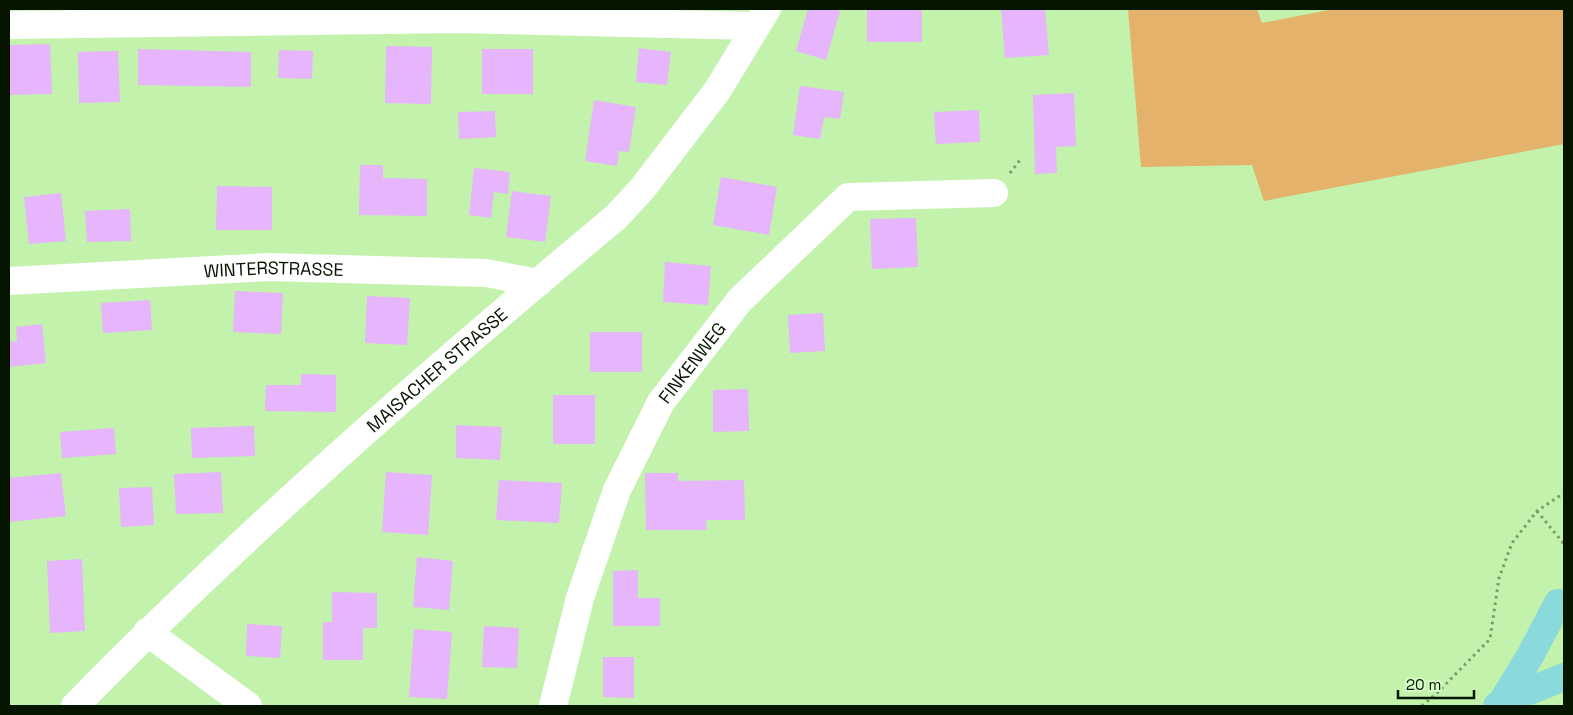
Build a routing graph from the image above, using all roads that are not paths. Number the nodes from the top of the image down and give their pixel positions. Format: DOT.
graph roads {
  1 [pos="762,17"];
  2 [pos="9,25"];
  3 [pos="994,193"];
  4 [pos="9,281"];
  5 [pos="538,283"];
  6 [pos="1561,592"];
  7 [pos="1564,630"];
  8 [pos="147,632"];
  9 [pos="1564,677"];
  10 [pos="1499,704"];
  11 [pos="75,706"];
  12 [pos="248,706"];
  13 [pos="553,706"];
  1 -- 2 [label="street"];
  1 -- 5 [label="street, MAISACHER STRASSE"];
  3 -- 13 [label="street, FINKENWEG"];
  4 -- 5 [label="street, WINTERSTRASSE"];
  5 -- 8 [label="street, MAISACHER STRASSE"];
  6 -- 7 [label="main road"];
  6 -- 10 [label="main road"];
  8 -- 11 [label="street, MAISACHER STRASSE"];
  8 -- 12 [label="street"];
  9 -- 10 [label="main road"];
}
